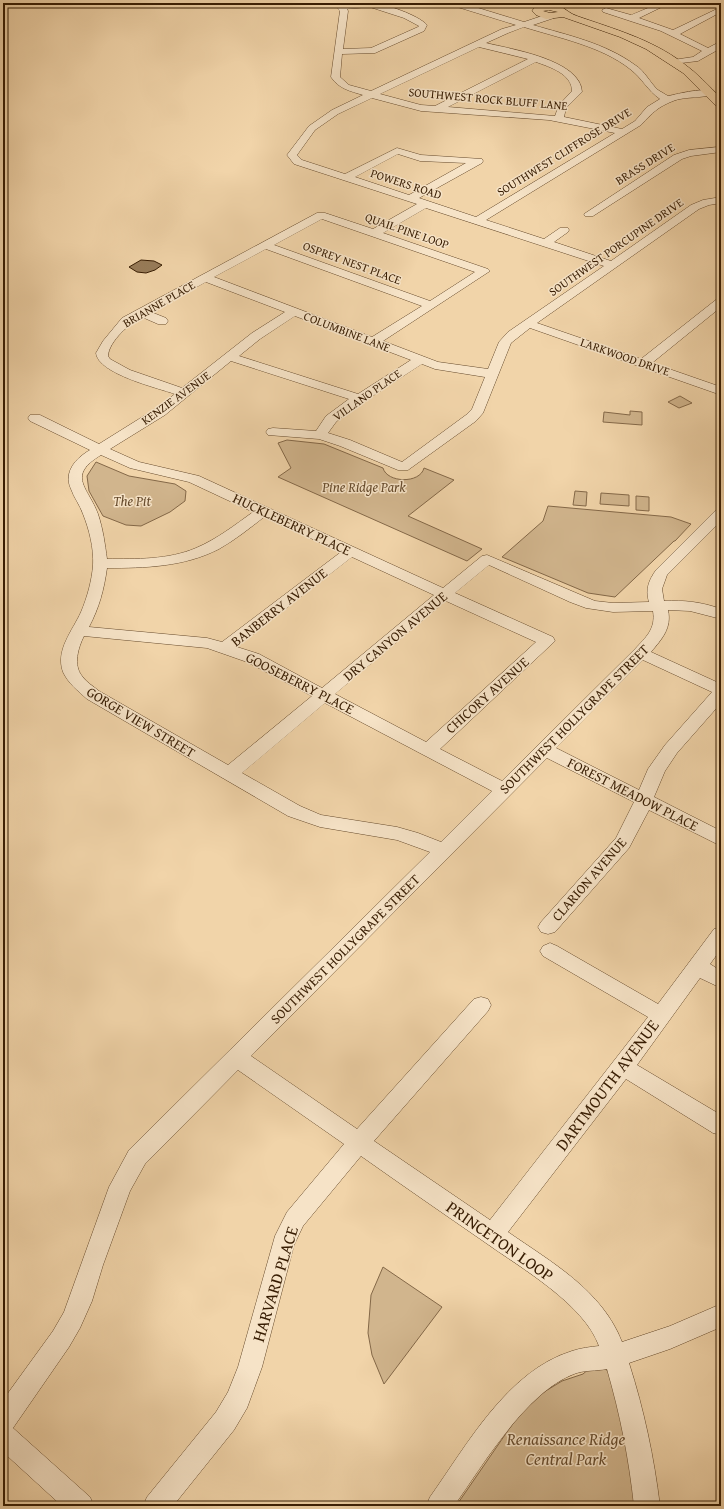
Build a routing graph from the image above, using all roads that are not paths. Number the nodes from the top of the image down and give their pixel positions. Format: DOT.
graph roads {
  1 [pos="454,3"];
  2 [pos="516,3"];
  3 [pos="525,3"];
  4 [pos="620,3"];
  5 [pos="666,3"];
  6 [pos="340,5"];
  7 [pos="567,8"];
  8 [pos="721,9"];
  9 [pos="550,11"];
  10 [pos="537,12"];
  11 [pos="631,18"];
  12 [pos="522,24"];
  13 [pos="610,31"];
  14 [pos="674,34"];
  15 [pos="479,44"];
  16 [pos="721,44"];
  17 [pos="708,51"];
  18 [pos="338,52"];
  19 [pos="535,59"];
  20 [pos="676,62"];
  21 [pos="709,93"];
  22 [pos="371,95"];
  23 [pos="668,100"];
  24 [pos="721,105"];
  25 [pos="437,109"];
  26 [pos="559,119"];
  27 [pos="624,132"];
  28 [pos="710,140"];
  29 [pos="720,151"];
  30 [pos="346,178"];
  31 [pos="410,199"];
  32 [pos="721,200"];
  33 [pos="425,204"];
  34 [pos="589,214"];
  35 [pos="477,220"];
  36 [pos="564,230"];
  37 [pos="374,233"];
  38 [pos="545,243"];
  39 [pos="265,245"];
  40 [pos="613,265"];
  41 [pos="205,278"];
  42 [pos="721,301"];
  43 [pos="431,305"];
  44 [pos="142,312"];
  45 [pos="294,312"];
  46 [pos="162,321"];
  47 [pos="529,324"];
  48 [pos="374,342"];
  49 [pos="230,357"];
  50 [pos="420,360"];
  51 [pos="643,364"];
  52 [pos="493,374"];
  53 [pos="721,392"];
  54 [pos="185,393"];
  55 [pos="359,398"];
  56 [pos="35,418"];
  57 [pos="273,432"];
  58 [pos="320,435"];
  59 [pos="99,450"];
  60 [pos="263,511"];
  61 [pos="721,513"];
  62 [pos="351,551"];
  63 [pos="100,564"];
  64 [pos="444,594"];
  65 [pos="658,606"];
  66 [pos="721,614"];
  67 [pos="79,632"];
  68 [pos="547,641"];
  69 [pos="225,648"];
  70 [pos="641,653"];
  71 [pos="721,692"];
  72 [pos="324,695"];
  73 [pos="428,750"];
  74 [pos="544,750"];
  75 [pos="229,774"];
  76 [pos="504,790"];
  77 [pos="644,799"];
  78 [pos="721,839"];
  79 [pos="443,850"];
  80 [pos="548,927"];
  81 [pos="721,934"];
  82 [pos="550,951"];
  83 [pos="696,966"];
  84 [pos="721,980"];
  85 [pos="481,1005"];
  86 [pos="661,1015"];
  87 [pos="237,1058"];
  88 [pos="624,1067"];
  89 [pos="721,1126"];
  90 [pos="359,1142"];
  91 [pos="492,1234"];
  92 [pos="721,1315"];
  93 [pos="615,1356"];
  94 [pos="3,1421"];
  95 [pos="3,1436"];
  96 [pos="81,1506"];
  97 [pos="156,1506"];
  98 [pos="439,1506"];
  99 [pos="648,1506"];
  1 -- 12 [label="street"];
  2 -- 10 [label="street"];
  3 -- 9 [label="street"];
  4 -- 11 [label="street"];
  5 -- 11 [label="street"];
  6 -- 18 [label="street, SOUTHWEST ROCK BLUFF LANE"];
  6 -- 18 [label="street"];
  7 -- 9 [label="main road"];
  7 -- 13 [label="main road"];
  8 -- 14 [label="street"];
  9 -- 10 [label="main road"];
  9 -- 12 [label="street"];
  9 -- 13 [label="main road"];
  10 -- 12 [label="street"];
  11 -- 14 [label="street"];
  12 -- 15 [label="street"];
  12 -- 23 [label="street"];
  13 -- 20 [label="main road"];
  14 -- 17 [label="street"];
  15 -- 19 [label="street"];
  15 -- 22 [label="street"];
  16 -- 17 [label="street"];
  17 -- 20 [label="street"];
  18 -- 22 [label="street, SOUTHWEST ROCK BLUFF LANE"];
  19 -- 25 [label="street"];
  19 -- 26 [label="street"];
  20 -- 21 [label="main road"];
  21 -- 23 [label="street, SOUTHWEST CLIFFROSE DRIVE"];
  21 -- 24 [label="main road"];
  22 -- 25 [label="street, SOUTHWEST ROCK BLUFF LANE"];
  22 -- 30 [label="street, POWERS ROAD"];
  23 -- 27 [label="street, SOUTHWEST CLIFFROSE DRIVE"];
  25 -- 26 [label="street, SOUTHWEST ROCK BLUFF LANE"];
  26 -- 27 [label="street, SOUTHWEST ROCK BLUFF LANE"];
  27 -- 35 [label="street, SOUTHWEST CLIFFROSE DRIVE"];
  28 -- 29 [label="street"];
  29 -- 34 [label="street, BRASS DRIVE"];
  30 -- 31 [label="street, POWERS ROAD"];
  30 -- 31 [label="street"];
  31 -- 33 [label="street, POWERS ROAD"];
  32 -- 40 [label="street, SOUTHWEST PORCUPINE DRIVE"];
  33 -- 35 [label="street, POWERS ROAD"];
  33 -- 37 [label="street"];
  35 -- 38 [label="street, POWERS ROAD"];
  36 -- 38 [label="street"];
  37 -- 39 [label="street, QUAIL PINE LOOP"];
  37 -- 43 [label="street, QUAIL PINE LOOP"];
  38 -- 40 [label="street, POWERS ROAD"];
  39 -- 41 [label="street, QUAIL PINE LOOP"];
  39 -- 43 [label="street, OSPREY NEST PLACE"];
  40 -- 47 [label="street, SOUTHWEST PORCUPINE DRIVE"];
  41 -- 44 [label="street, BRIANNE PLACE"];
  41 -- 45 [label="street, COLUMBINE LANE"];
  42 -- 51 [label="street"];
  43 -- 48 [label="street, QUAIL PINE LOOP"];
  44 -- 46 [label="street"];
  44 -- 54 [label="street, BRIANNE PLACE"];
  45 -- 48 [label="street, COLUMBINE LANE"];
  45 -- 49 [label="street, KENZIE AVENUE"];
  47 -- 51 [label="street, LARKWOOD DRIVE"];
  47 -- 52 [label="street, SOUTHWEST PORCUPINE DRIVE"];
  48 -- 50 [label="street, COLUMBINE LANE"];
  49 -- 54 [label="street, KENZIE AVENUE"];
  49 -- 55 [label="street"];
  50 -- 52 [label="street, COLUMBINE LANE"];
  50 -- 55 [label="street, VILLANO PLACE"];
  51 -- 53 [label="street, LARKWOOD DRIVE"];
  52 -- 58 [label="street, SOUTHWEST PORCUPINE DRIVE"];
  54 -- 59 [label="street, KENZIE AVENUE"];
  55 -- 58 [label="street, VILLANO PLACE"];
  56 -- 59 [label="street, HUCKLEBERRY PLACE"];
  57 -- 58 [label="street"];
  59 -- 60 [label="street, HUCKLEBERRY PLACE"];
  59 -- 63 [label="street, GORGE VIEW STREET"];
  60 -- 62 [label="street, HUCKLEBERRY PLACE"];
  60 -- 63 [label="street"];
  61 -- 65 [label="street, SOUTHWEST HOLLYGRAPE STREET"];
  62 -- 64 [label="street, HUCKLEBERRY PLACE"];
  62 -- 69 [label="street, BANBERRY AVENUE"];
  63 -- 67 [label="street, GORGE VIEW STREET"];
  64 -- 65 [label="street, DRY CANYON AVENUE"];
  64 -- 68 [label="street, HUCKLEBERRY PLACE"];
  64 -- 72 [label="street, DRY CANYON AVENUE"];
  65 -- 66 [label="street"];
  65 -- 70 [label="street, SOUTHWEST HOLLYGRAPE STREET"];
  67 -- 69 [label="street, GOOSEBERRY PLACE"];
  67 -- 75 [label="street, GORGE VIEW STREET"];
  68 -- 73 [label="street, CHICORY AVENUE"];
  69 -- 72 [label="street, GOOSEBERRY PLACE"];
  70 -- 71 [label="street"];
  70 -- 74 [label="street, SOUTHWEST HOLLYGRAPE STREET"];
  71 -- 77 [label="street, CLARION AVENUE"];
  72 -- 73 [label="street, GOOSEBERRY PLACE"];
  72 -- 75 [label="street, DRY CANYON AVENUE"];
  73 -- 76 [label="street, GOOSEBERRY PLACE"];
  74 -- 76 [label="street, SOUTHWEST HOLLYGRAPE STREET"];
  74 -- 77 [label="street, FOREST MEADOW PLACE"];
  75 -- 79 [label="street, GORGE VIEW STREET"];
  76 -- 79 [label="street, SOUTHWEST HOLLYGRAPE STREET"];
  77 -- 78 [label="street, FOREST MEADOW PLACE"];
  77 -- 80 [label="street, CLARION AVENUE"];
  79 -- 87 [label="street, SOUTHWEST HOLLYGRAPE STREET"];
  81 -- 83 [label="street, DARTMOUTH AVENUE"];
  82 -- 86 [label="street"];
  83 -- 84 [label="street"];
  83 -- 86 [label="street, DARTMOUTH AVENUE"];
  85 -- 90 [label="street, HARVARD PLACE"];
  86 -- 88 [label="street, DARTMOUTH AVENUE"];
  87 -- 90 [label="street, PRINCETON LOOP"];
  87 -- 94 [label="street, SOUTHWEST HOLLYGRAPE STREET"];
  88 -- 89 [label="street"];
  88 -- 91 [label="street, DARTMOUTH AVENUE"];
  90 -- 91 [label="street, PRINCETON LOOP"];
  90 -- 97 [label="street, HARVARD PLACE"];
  91 -- 93 [label="street, PRINCETON LOOP"];
  92 -- 93 [label="street"];
  93 -- 98 [label="street"];
  93 -- 99 [label="street, PRINCETON LOOP"];
  95 -- 96 [label="street"];
}
